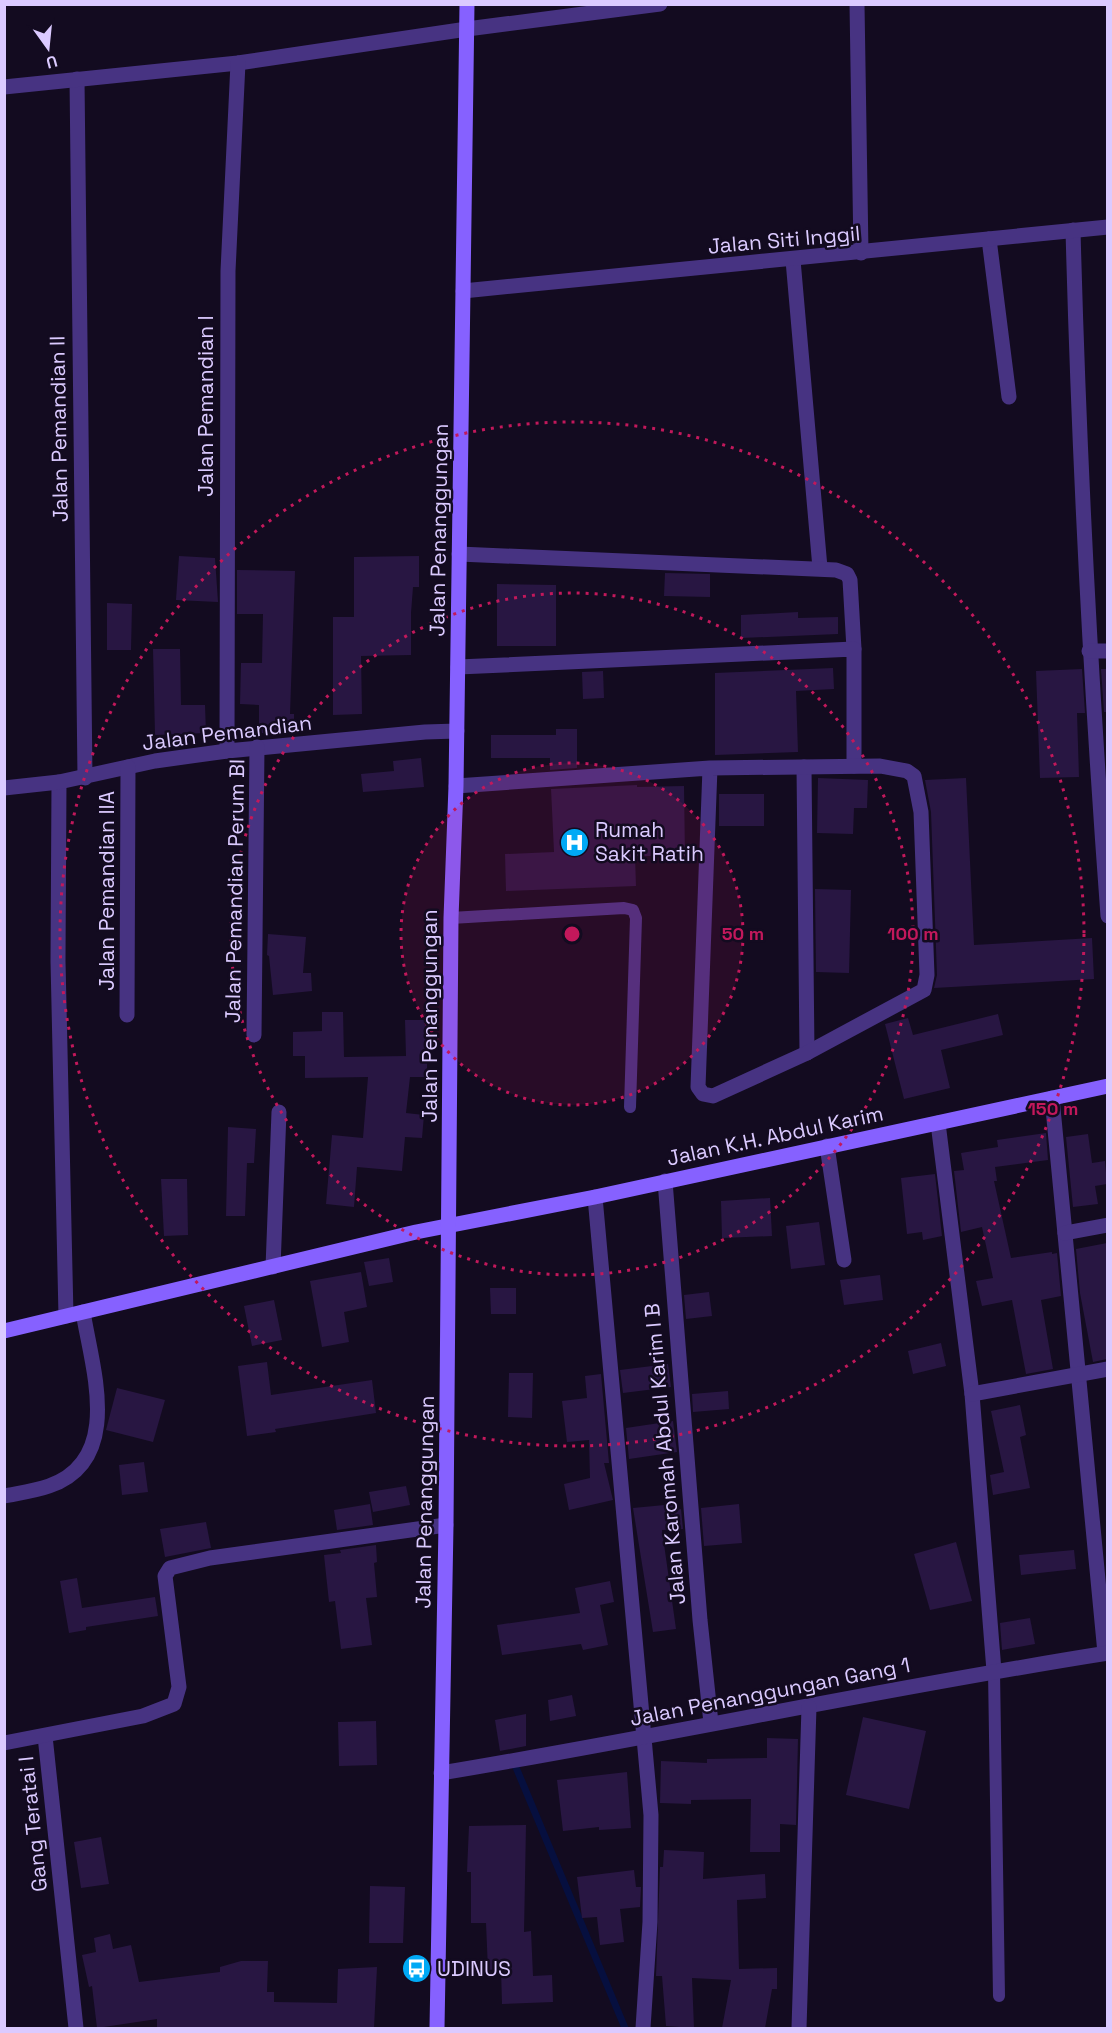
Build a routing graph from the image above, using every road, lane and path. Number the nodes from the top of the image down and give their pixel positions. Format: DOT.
graph roads {
  1 [pos="467,4"];
  2 [pos="660,4"];
  3 [pos="856,4"];
  4 [pos="467,29"];
  5 [pos="238,63"];
  6 [pos="77,79"];
  7 [pos="4,87"];
  8 [pos="1107,227"];
  9 [pos="1073,230"];
  10 [pos="989,239"];
  11 [pos="861,253"];
  12 [pos="793,260"];
  13 [pos="463,291"];
  14 [pos="1009,397"];
  15 [pos="459,554"];
  16 [pos="820,568"];
  17 [pos="854,649"];
  18 [pos="1089,651"];
  19 [pos="1107,651"];
  20 [pos="458,667"];
  21 [pos="457,731"];
  22 [pos="257,747"];
  23 [pos="227,751"];
  24 [pos="854,766"];
  25 [pos="804,767"];
  26 [pos="128,768"];
  27 [pos="710,768"];
  28 [pos="84,777"];
  29 [pos="59,782"];
  30 [pos="456,786"];
  31 [pos="4,788"];
  32 [pos="1107,916"];
  33 [pos="451,918"];
  34 [pos="128,1015"];
  35 [pos="254,1035"];
  36 [pos="807,1053"];
  37 [pos="1107,1086"];
  38 [pos="1052,1098"];
  39 [pos="630,1107"];
  40 [pos="279,1112"];
  41 [pos="938,1123"];
  42 [pos="827,1146"];
  43 [pos="665,1181"];
  44 [pos="595,1197"];
  45 [pos="450,1225"];
  46 [pos="1107,1225"];
  47 [pos="1065,1233"];
  48 [pos="844,1260"];
  49 [pos="273,1267"];
  50 [pos="83,1312"];
  51 [pos="66,1316"];
  52 [pos="4,1331"];
  53 [pos="1107,1369"];
  54 [pos="1078,1373"];
  55 [pos="972,1394"];
  56 [pos="4,1496"];
  57 [pos="446,1525"];
  58 [pos="1106,1653"];
  59 [pos="994,1671"];
  60 [pos="809,1707"];
  61 [pos="711,1723"];
  62 [pos="45,1736"];
  63 [pos="645,1737"];
  64 [pos="4,1743"];
  65 [pos="441,1773"];
  66 [pos="999,1996"];
  67 [pos="76,2028"];
  68 [pos="437,2028"];
  69 [pos="643,2028"];
  70 [pos="799,2028"];
  1 -- 4 [label="main road, Jalan Penanggungan"];
  2 -- 4 [label="street"];
  3 -- 11 [label="street"];
  4 -- 5 [label="street"];
  4 -- 13 [label="main road, Jalan Penanggungan"];
  5 -- 6 [label="street"];
  5 -- 23 [label="street, Jalan Pemandian I"];
  6 -- 7 [label="street"];
  6 -- 28 [label="street, Jalan Pemandian II"];
  8 -- 9 [label="street, Jalan Siti Inggil"];
  9 -- 10 [label="street, Jalan Siti Inggil"];
  9 -- 18 [label="street"];
  10 -- 11 [label="street, Jalan Siti Inggil"];
  10 -- 14 [label="street"];
  11 -- 12 [label="street, Jalan Siti Inggil"];
  12 -- 13 [label="street, Jalan Siti Inggil"];
  12 -- 16 [label="street"];
  13 -- 15 [label="main road, Jalan Penanggungan"];
  15 -- 16 [label="street"];
  15 -- 20 [label="main road, Jalan Penanggungan"];
  16 -- 17 [label="street"];
  17 -- 20 [label="street"];
  17 -- 24 [label="street"];
  18 -- 19 [label="street"];
  18 -- 32 [label="street"];
  20 -- 21 [label="main road, Jalan Penanggungan"];
  21 -- 22 [label="street, Jalan Pemandian"];
  21 -- 30 [label="main road, Jalan Penanggungan"];
  22 -- 23 [label="street, Jalan Pemandian"];
  22 -- 35 [label="street, Jalan Pemandian Perum BI"];
  23 -- 26 [label="street, Jalan Pemandian"];
  24 -- 25 [label="street"];
  24 -- 36 [label="street"];
  25 -- 27 [label="street"];
  25 -- 36 [label="street"];
  26 -- 28 [label="street, Jalan Pemandian"];
  26 -- 34 [label="street, Jalan Pemandian IIA"];
  27 -- 30 [label="street"];
  27 -- 36 [label="street"];
  28 -- 29 [label="street, Jalan Pemandian"];
  29 -- 31 [label="street, Jalan Pemandian"];
  29 -- 51 [label="street"];
  30 -- 33 [label="main road, Jalan Penanggungan"];
  33 -- 39 [label="lane"];
  33 -- 45 [label="main road, Jalan Penanggungan"];
  37 -- 38 [label="main road, Jalan K.H. Abdul Karim"];
  38 -- 41 [label="main road, Jalan K.H. Abdul Karim"];
  38 -- 47 [label="street"];
  40 -- 49 [label="street"];
  41 -- 42 [label="main road, Jalan K.H. Abdul Karim"];
  41 -- 55 [label="street"];
  42 -- 43 [label="main road, Jalan K.H. Abdul Karim"];
  42 -- 48 [label="street"];
  43 -- 44 [label="main road, Jalan K.H. Abdul Karim"];
  43 -- 61 [label="street, Jalan Karomah Abdul Karim I B"];
  44 -- 45 [label="main road, Jalan K.H. Abdul Karim"];
  44 -- 63 [label="street"];
  45 -- 49 [label="main road, Jalan K.H. Abdul Karim"];
  45 -- 57 [label="main road, Jalan Penanggungan"];
  46 -- 47 [label="street"];
  47 -- 54 [label="street"];
  49 -- 50 [label="main road, Jalan K.H. Abdul Karim"];
  50 -- 51 [label="main road, Jalan K.H. Abdul Karim"];
  50 -- 56 [label="street"];
  51 -- 52 [label="main road, Jalan K.H. Abdul Karim"];
  53 -- 54 [label="street"];
  54 -- 55 [label="street"];
  54 -- 58 [label="street"];
  55 -- 59 [label="street"];
  57 -- 62 [label="street, Gang Teratai I"];
  57 -- 65 [label="main road, Jalan Penanggungan"];
  58 -- 59 [label="street, Jalan Penanggungan Gang 1"];
  59 -- 60 [label="street, Jalan Penanggungan Gang 1"];
  59 -- 66 [label="lane"];
  60 -- 61 [label="street, Jalan Penanggungan Gang 1"];
  60 -- 70 [label="street"];
  61 -- 63 [label="street, Jalan Penanggungan Gang 1"];
  62 -- 64 [label="street"];
  62 -- 67 [label="street, Gang Teratai I"];
  63 -- 65 [label="street, Jalan Penanggungan Gang 1"];
  63 -- 69 [label="street"];
  65 -- 68 [label="main road, Jalan Penanggungan"];
}
